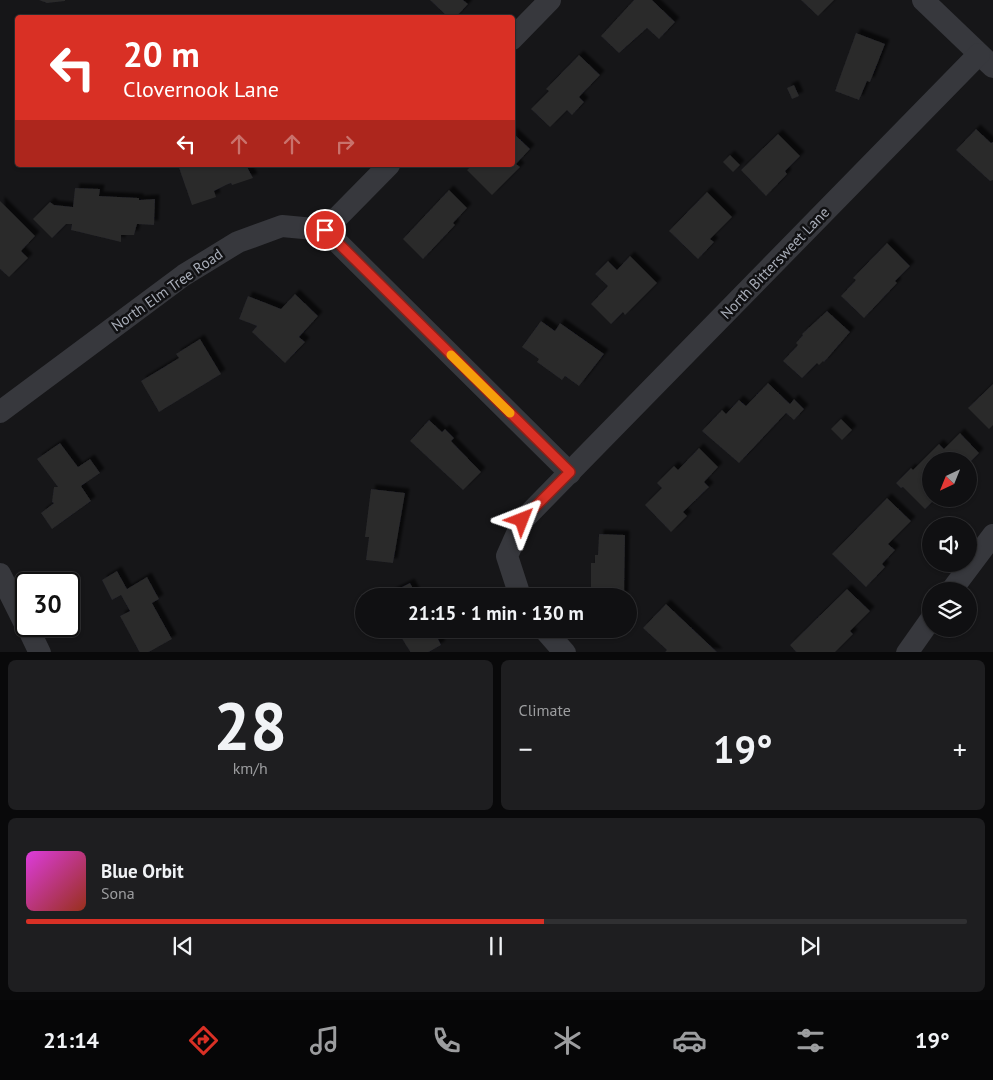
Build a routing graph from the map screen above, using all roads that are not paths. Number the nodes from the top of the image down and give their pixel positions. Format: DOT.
graph roads {
  1 [pos="550,0"];
  2 [pos="923,0"];
  3 [pos="515,36"];
  4 [pos="986,61"];
  5 [pos="387,167"];
  6 [pos="325,230"];
  7 [pos="0,412"];
  8 [pos="570,472"];
  9 [pos="991,542"];
  10 [pos="0,574"];
  11 [pos="959,582"];
  12 [pos="517,588"];
  13 [pos="15,604"];
  14 [pos="922,632"];
  15 [pos="32,637"];
  16 [pos="552,638"];
  17 [pos="40,652"];
  18 [pos="565,652"];
  19 [pos="908,652"];
  1 -- 3 [label="street"];
  2 -- 4 [label="street"];
  4 -- 8 [label="street, North Bittersweet Lane"];
  5 -- 6 [label="street"];
  6 -- 7 [label="street, North Elm Tree Road"];
  6 -- 8 [label="street"];
  8 -- 12 [label="street, North Bittersweet Lane"];
  9 -- 11 [label="street"];
  10 -- 13 [label="street"];
  14 -- 19 [label="street"];
  15 -- 17 [label="street"];
  16 -- 18 [label="street"];
}
